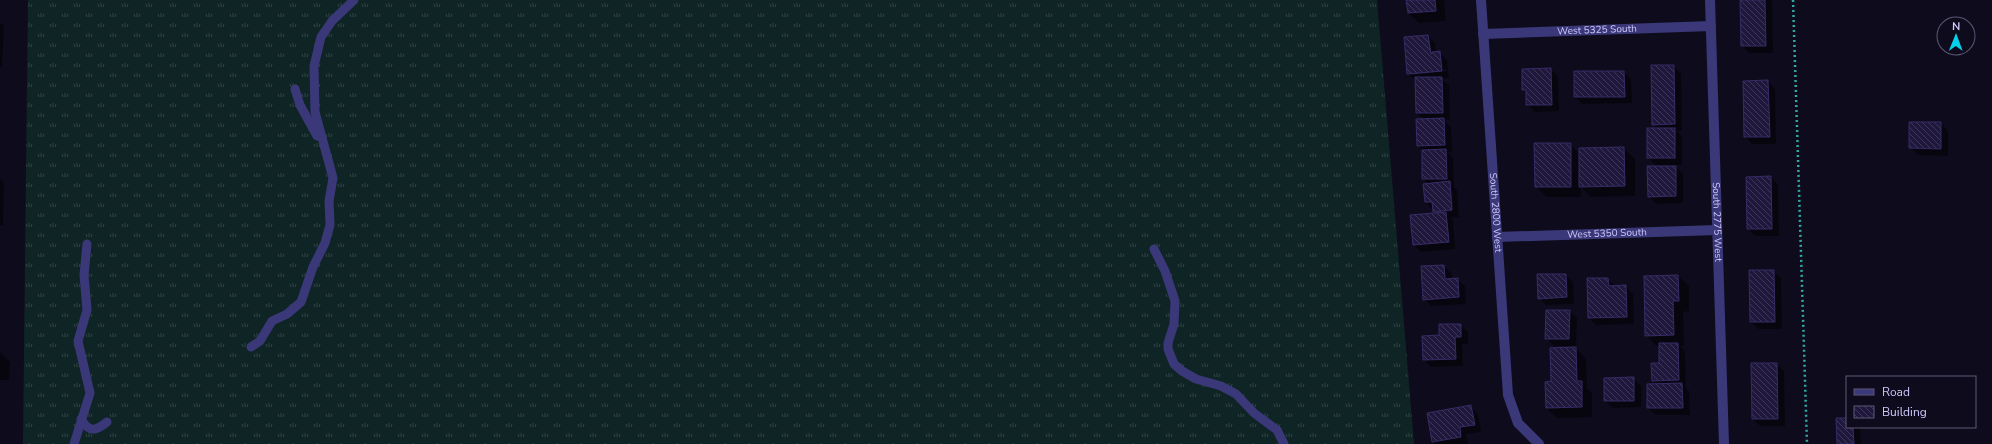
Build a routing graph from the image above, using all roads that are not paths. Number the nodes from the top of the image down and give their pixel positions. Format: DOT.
graph roads {
  1 [pos="354,0"];
  2 [pos="1481,0"];
  3 [pos="1710,0"];
  4 [pos="1711,26"];
  5 [pos="1484,34"];
  6 [pos="295,89"];
  7 [pos="314,104"];
  8 [pos="301,107"];
  9 [pos="323,146"];
  10 [pos="1717,230"];
  11 [pos="1497,237"];
  12 [pos="87,244"];
  13 [pos="1154,249"];
  14 [pos="251,347"];
  15 [pos="81,419"];
  16 [pos="107,422"];
  17 [pos="74,444"];
  18 [pos="1284,444"];
  19 [pos="1539,444"];
  20 [pos="1724,444"];
  1 -- 7 [label="lane"];
  2 -- 5 [label="street, South 2800 West"];
  3 -- 4 [label="street, South 2775 West"];
  4 -- 5 [label="street, West 5325 South"];
  4 -- 10 [label="street, South 2775 West"];
  5 -- 11 [label="street, South 2800 West"];
  6 -- 8 [label="lane"];
  7 -- 8 [label="lane"];
  7 -- 9 [label="lane"];
  8 -- 9 [label="lane"];
  9 -- 14 [label="lane"];
  10 -- 11 [label="street, West 5350 South"];
  10 -- 20 [label="street, South 2775 West"];
  11 -- 19 [label="street, South 2800 West"];
  12 -- 15 [label="lane"];
  13 -- 18 [label="lane"];
  15 -- 16 [label="lane"];
  15 -- 17 [label="lane"];
}
